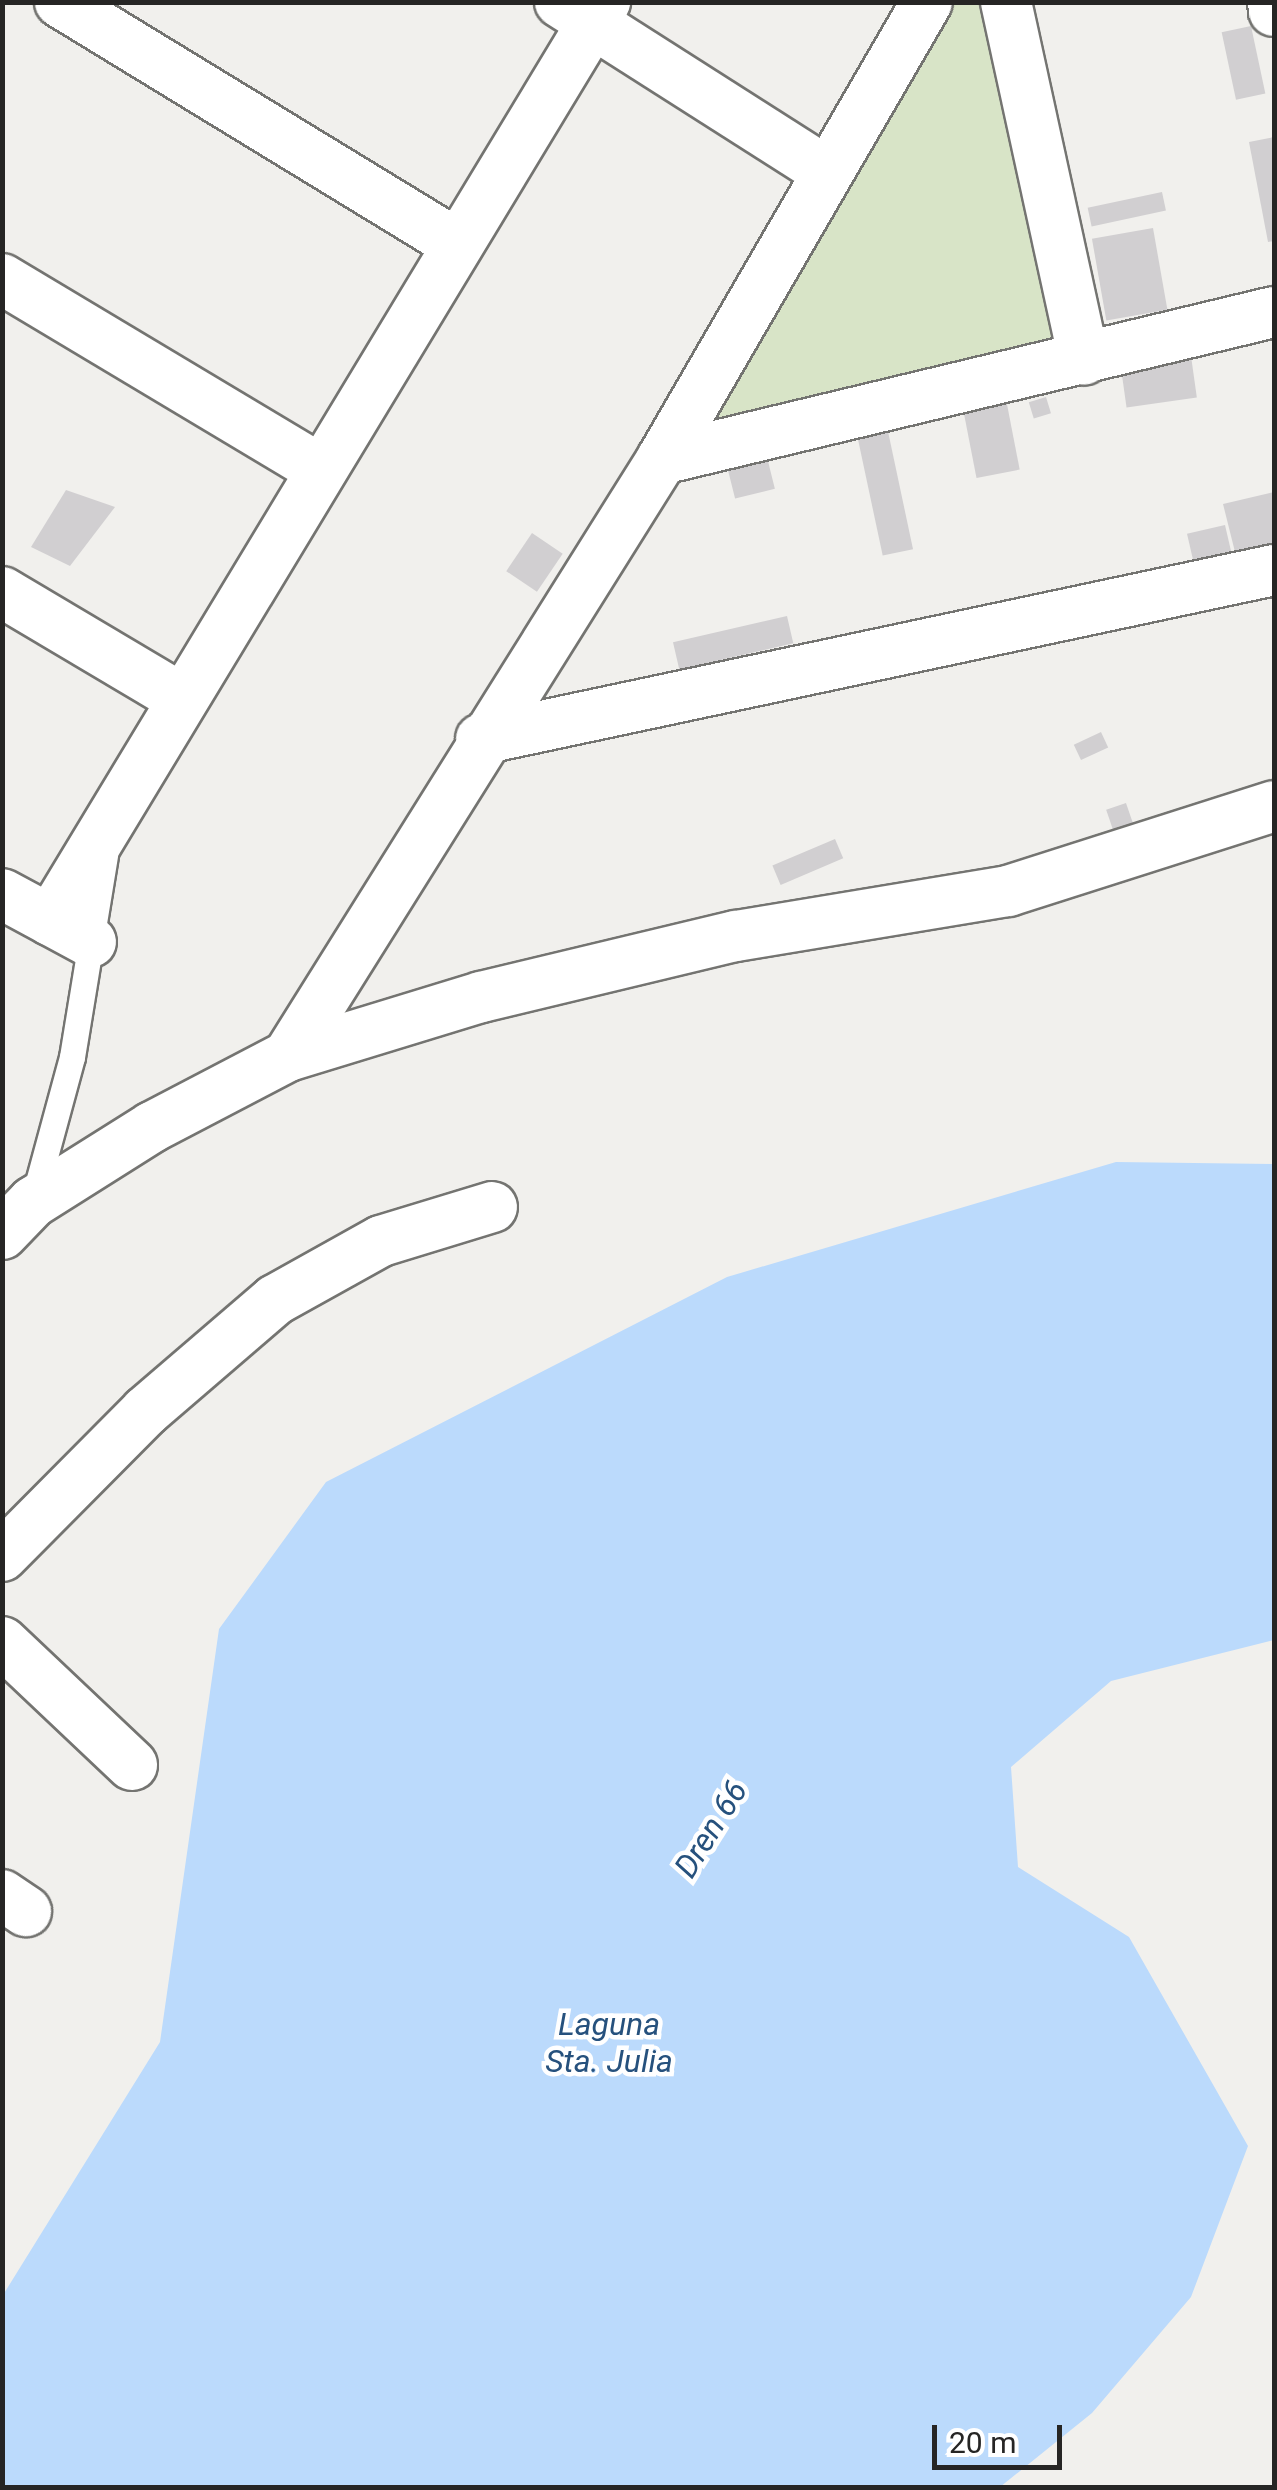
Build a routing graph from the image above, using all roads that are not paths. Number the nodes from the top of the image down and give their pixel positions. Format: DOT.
graph roads {
  1 [pos="60,2"];
  2 [pos="928,2"];
  3 [pos="1006,2"];
  4 [pos="1272,2"];
  5 [pos="586,9"];
  6 [pos="1274,12"];
  7 [pos="827,172"];
  8 [pos="458,245"];
  9 [pos="2,279"];
  10 [pos="1274,312"];
  11 [pos="1084,360"];
  12 [pos="662,459"];
  13 [pos="321,470"];
  14 [pos="1274,570"];
  15 [pos="2,592"];
  16 [pos="182,699"];
  17 [pos="481,739"];
  18 [pos="1274,806"];
  19 [pos="2,894"];
  20 [pos="70,931"];
  21 [pos="288,1056"];
  22 [pos="492,1206"];
  23 [pos="18,1218"];
  24 [pos="2,1556"];
  25 [pos="2,1642"];
  26 [pos="132,1765"];
  1 -- 8 [label="street"];
  2 -- 7 [label="street"];
  3 -- 11 [label="street"];
  4 -- 6 [label="street"];
  5 -- 7 [label="street"];
  5 -- 8 [label="street"];
  7 -- 12 [label="street"];
  8 -- 13 [label="street"];
  9 -- 13 [label="street"];
  10 -- 11 [label="street"];
  11 -- 12 [label="street"];
  12 -- 17 [label="street"];
  13 -- 16 [label="street"];
  14 -- 17 [label="street"];
  15 -- 16 [label="street"];
  16 -- 20 [label="street"];
  17 -- 21 [label="street"];
  18 -- 21 [label="street"];
  19 -- 20 [label="street"];
  20 -- 23 [label="lane"];
  21 -- 23 [label="street"];
  22 -- 24 [label="street"];
  25 -- 26 [label="street"];
}
